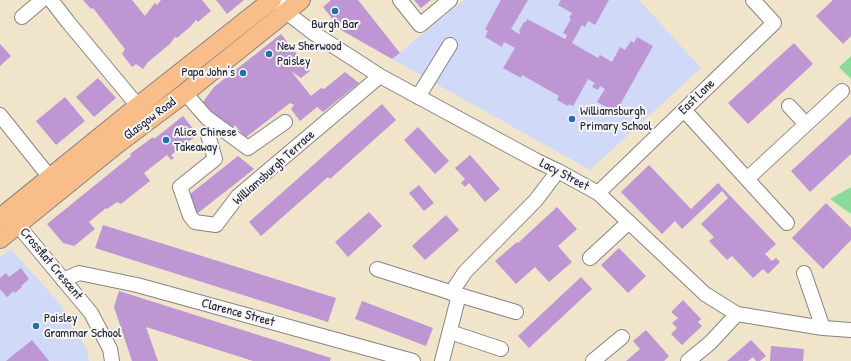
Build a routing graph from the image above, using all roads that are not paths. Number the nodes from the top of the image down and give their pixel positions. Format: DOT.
graph roads {
  1 [pos="42,0"];
  2 [pos="51,0"];
  3 [pos="272,0"];
  4 [pos="301,0"];
  5 [pos="400,0"];
  6 [pos="450,0"];
  7 [pos="753,0"];
  8 [pos="282,6"];
  9 [pos="22,17"];
  10 [pos="450,45"];
  11 [pos="380,76"];
  12 [pos="842,90"];
  13 [pos="185,93"];
  14 [pos="418,97"];
  15 [pos="138,106"];
  16 [pos="789,106"];
  17 [pos="684,110"];
  18 [pos="0,114"];
  19 [pos="285,122"];
  20 [pos="806,124"];
  21 [pos="208,135"];
  22 [pos="558,171"];
  23 [pos="747,179"];
  24 [pos="55,183"];
  25 [pos="598,193"];
  26 [pos="8,218"];
  27 [pos="629,222"];
  28 [pos="787,223"];
  29 [pos="0,239"];
  30 [pos="590,258"];
  31 [pos="377,269"];
  32 [pos="804,273"];
  33 [pos="64,280"];
  34 [pos="455,294"];
  35 [pos="516,312"];
  36 [pos="737,314"];
  37 [pos="823,328"];
  38 [pos="851,330"];
  39 [pos="450,332"];
  40 [pos="622,337"];
  41 [pos="501,349"];
  42 [pos="112,361"];
  43 [pos="413,361"];
  44 [pos="442,361"];
  45 [pos="593,361"];
  46 [pos="688,361"];
  1 -- 9 [label="street"];
  2 -- 15 [label="street, Glasgow Road"];
  3 -- 15 [label="main road, Glasgow Road"];
  4 -- 8 [label="main road, Glasgow Road"];
  5 -- 6 [label="street"];
  7 -- 17 [label="street, East Lane"];
  8 -- 11 [label="street, Lacy Street"];
  8 -- 13 [label="main road, Glasgow Road"];
  10 -- 14 [label="street"];
  11 -- 14 [label="street, Lacy Street"];
  11 -- 21 [label="street, Williamsburgh Terrace"];
  12 -- 20 [label="street"];
  13 -- 19 [label="street"];
  13 -- 24 [label="main road, Glasgow Road"];
  14 -- 22 [label="street, Lacy Street"];
  15 -- 24 [label="main road, Glasgow Road"];
  16 -- 20 [label="street"];
  17 -- 23 [label="street"];
  17 -- 25 [label="street, East Lane"];
  18 -- 24 [label="street"];
  20 -- 23 [label="street"];
  22 -- 25 [label="street, Lacy Street"];
  22 -- 34 [label="street"];
  23 -- 28 [label="street"];
  24 -- 26 [label="main road, Glasgow Road"];
  25 -- 27 [label="street, Lacy Street"];
  26 -- 29 [label="main road, Glasgow Road"];
  26 -- 33 [label="street, Crossflat Crescent"];
  27 -- 30 [label="street"];
  27 -- 36 [label="street, Lacy Street"];
  31 -- 34 [label="street"];
  32 -- 37 [label="street"];
  33 -- 42 [label="street, Crossflat Crescent"];
  33 -- 43 [label="street, Clarence Street"];
  34 -- 35 [label="street"];
  34 -- 39 [label="street"];
  36 -- 37 [label="street, Lacy Street"];
  36 -- 46 [label="street"];
  37 -- 38 [label="street, Lacy Street"];
  39 -- 41 [label="street"];
  39 -- 44 [label="street"];
  40 -- 45 [label="street"];
}
